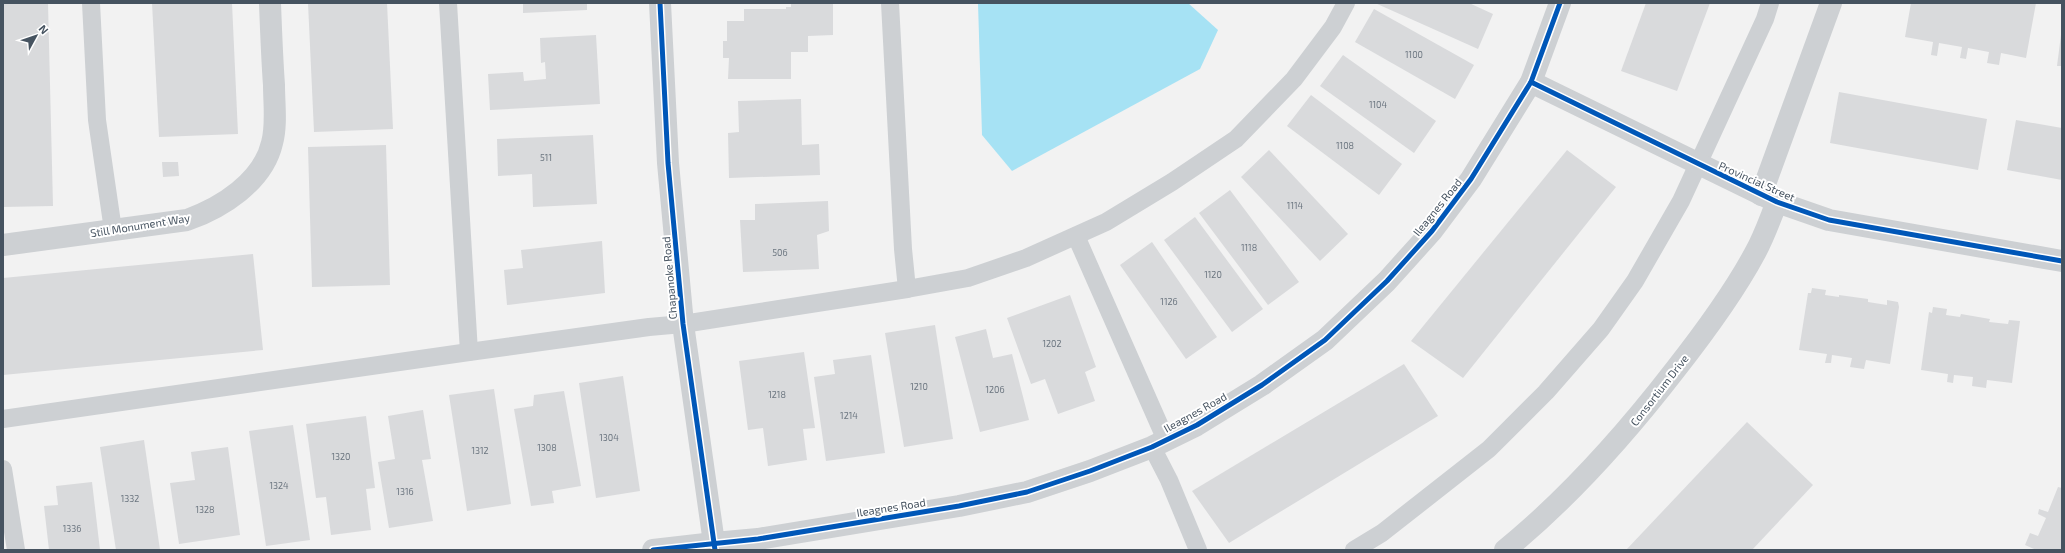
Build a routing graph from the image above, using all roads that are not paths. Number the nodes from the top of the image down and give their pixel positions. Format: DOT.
graph roads {
  1 [pos="91,3"];
  2 [pos="270,3"];
  3 [pos="448,3"];
  4 [pos="660,3"];
  5 [pos="890,3"];
  6 [pos="1346,3"];
  7 [pos="1560,3"];
  8 [pos="1770,3"];
  9 [pos="1831,3"];
  10 [pos="1531,82"];
  11 [pos="1698,165"];
  12 [pos="1769,199"];
  13 [pos="113,230"];
  14 [pos="1076,236"];
  15 [pos="3,245"];
  16 [pos="2062,261"];
  17 [pos="907,289"];
  18 [pos="683,324"];
  19 [pos="469,352"];
  20 [pos="3,420"];
  21 [pos="1159,444"];
  22 [pos="3,469"];
  23 [pos="714,546"];
  24 [pos="16,550"];
  25 [pos="653,550"];
  26 [pos="1198,550"];
  27 [pos="1354,550"];
  28 [pos="1505,550"];
  1 -- 13 [label="lane"];
  2 -- 13 [label="street, Still Monument Way"];
  3 -- 19 [label="lane"];
  4 -- 18 [label="street, Chapanoke Road"];
  5 -- 17 [label="lane"];
  6 -- 14 [label="lane"];
  7 -- 10 [label="street, Ileagnes Road"];
  8 -- 11 [label="lane"];
  9 -- 12 [label="street, Consortium Drive"];
  10 -- 11 [label="street, Provincial Street"];
  10 -- 21 [label="street, Ileagnes Road"];
  11 -- 12 [label="street, Provincial Street"];
  11 -- 27 [label="lane"];
  12 -- 16 [label="street, Provincial Street"];
  12 -- 28 [label="street, Consortium Drive"];
  13 -- 15 [label="street, Still Monument Way"];
  14 -- 17 [label="lane"];
  14 -- 21 [label="lane"];
  17 -- 18 [label="lane"];
  18 -- 19 [label="lane"];
  18 -- 23 [label="street, Chapanoke Road"];
  19 -- 20 [label="lane"];
  21 -- 23 [label="street, Ileagnes Road"];
  21 -- 26 [label="lane"];
  22 -- 24 [label="lane"];
  23 -- 25 [label="street, Ileagnes Road"];
}
